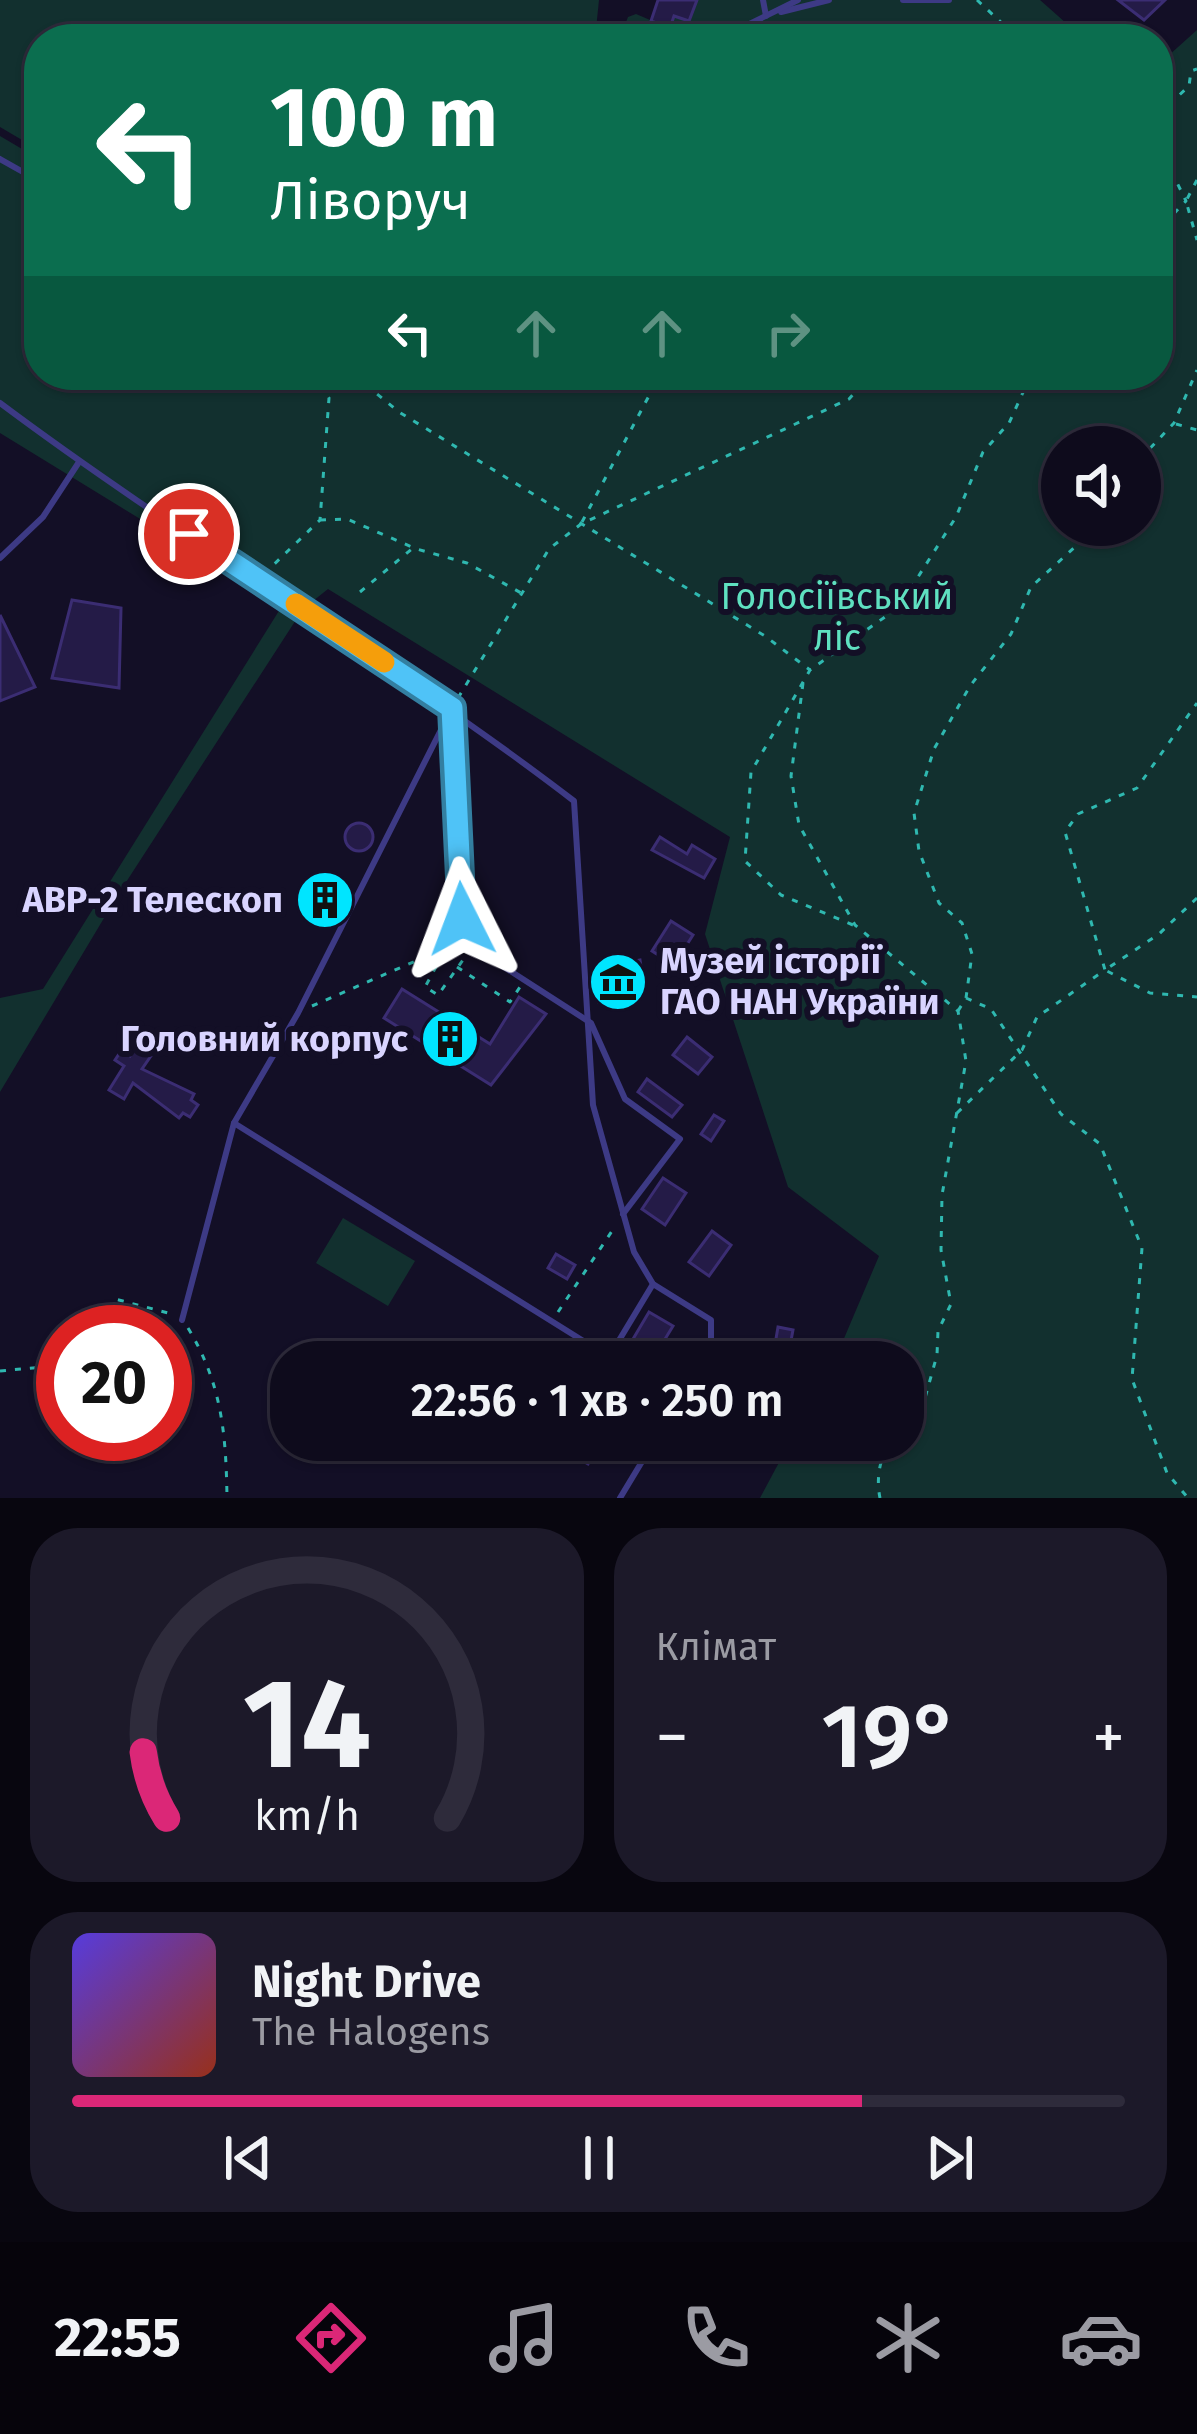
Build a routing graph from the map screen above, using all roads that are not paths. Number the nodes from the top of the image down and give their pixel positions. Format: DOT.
graph roads {
  1 [pos="763,0"];
  2 [pos="798,0"];
  3 [pos="829,0"];
  4 [pos="903,0"];
  5 [pos="949,0"];
  6 [pos="766,16"];
  7 [pos="750,24"];
  8 [pos="0,403"];
  9 [pos="79,462"];
  10 [pos="0,558"];
  11 [pos="452,708"];
  12 [pos="462,919"];
  13 [pos="473,947"];
  14 [pos="591,1022"];
  15 [pos="234,1123"];
  16 [pos="623,1214"];
  17 [pos="653,1284"];
  18 [pos="186,1305"];
  19 [pos="711,1341"];
  20 [pos="642,1461"];
  21 [pos="620,1498"];
  1 -- 6 [label="lane"];
  2 -- 6 [label="lane"];
  3 -- 6 [label="lane"];
  4 -- 5 [label="lane"];
  6 -- 7 [label="lane"];
  8 -- 9 [label="lane"];
  9 -- 10 [label="lane"];
  9 -- 11 [label="lane"];
  11 -- 12 [label="lane"];
  11 -- 14 [label="lane"];
  11 -- 15 [label="lane"];
  13 -- 14 [label="lane"];
  14 -- 16 [label="lane"];
  14 -- 16 [label="lane"];
  15 -- 17 [label="lane"];
  15 -- 18 [label="lane"];
  16 -- 17 [label="lane"];
  17 -- 19 [label="lane"];
  20 -- 21 [label="lane"];
}
